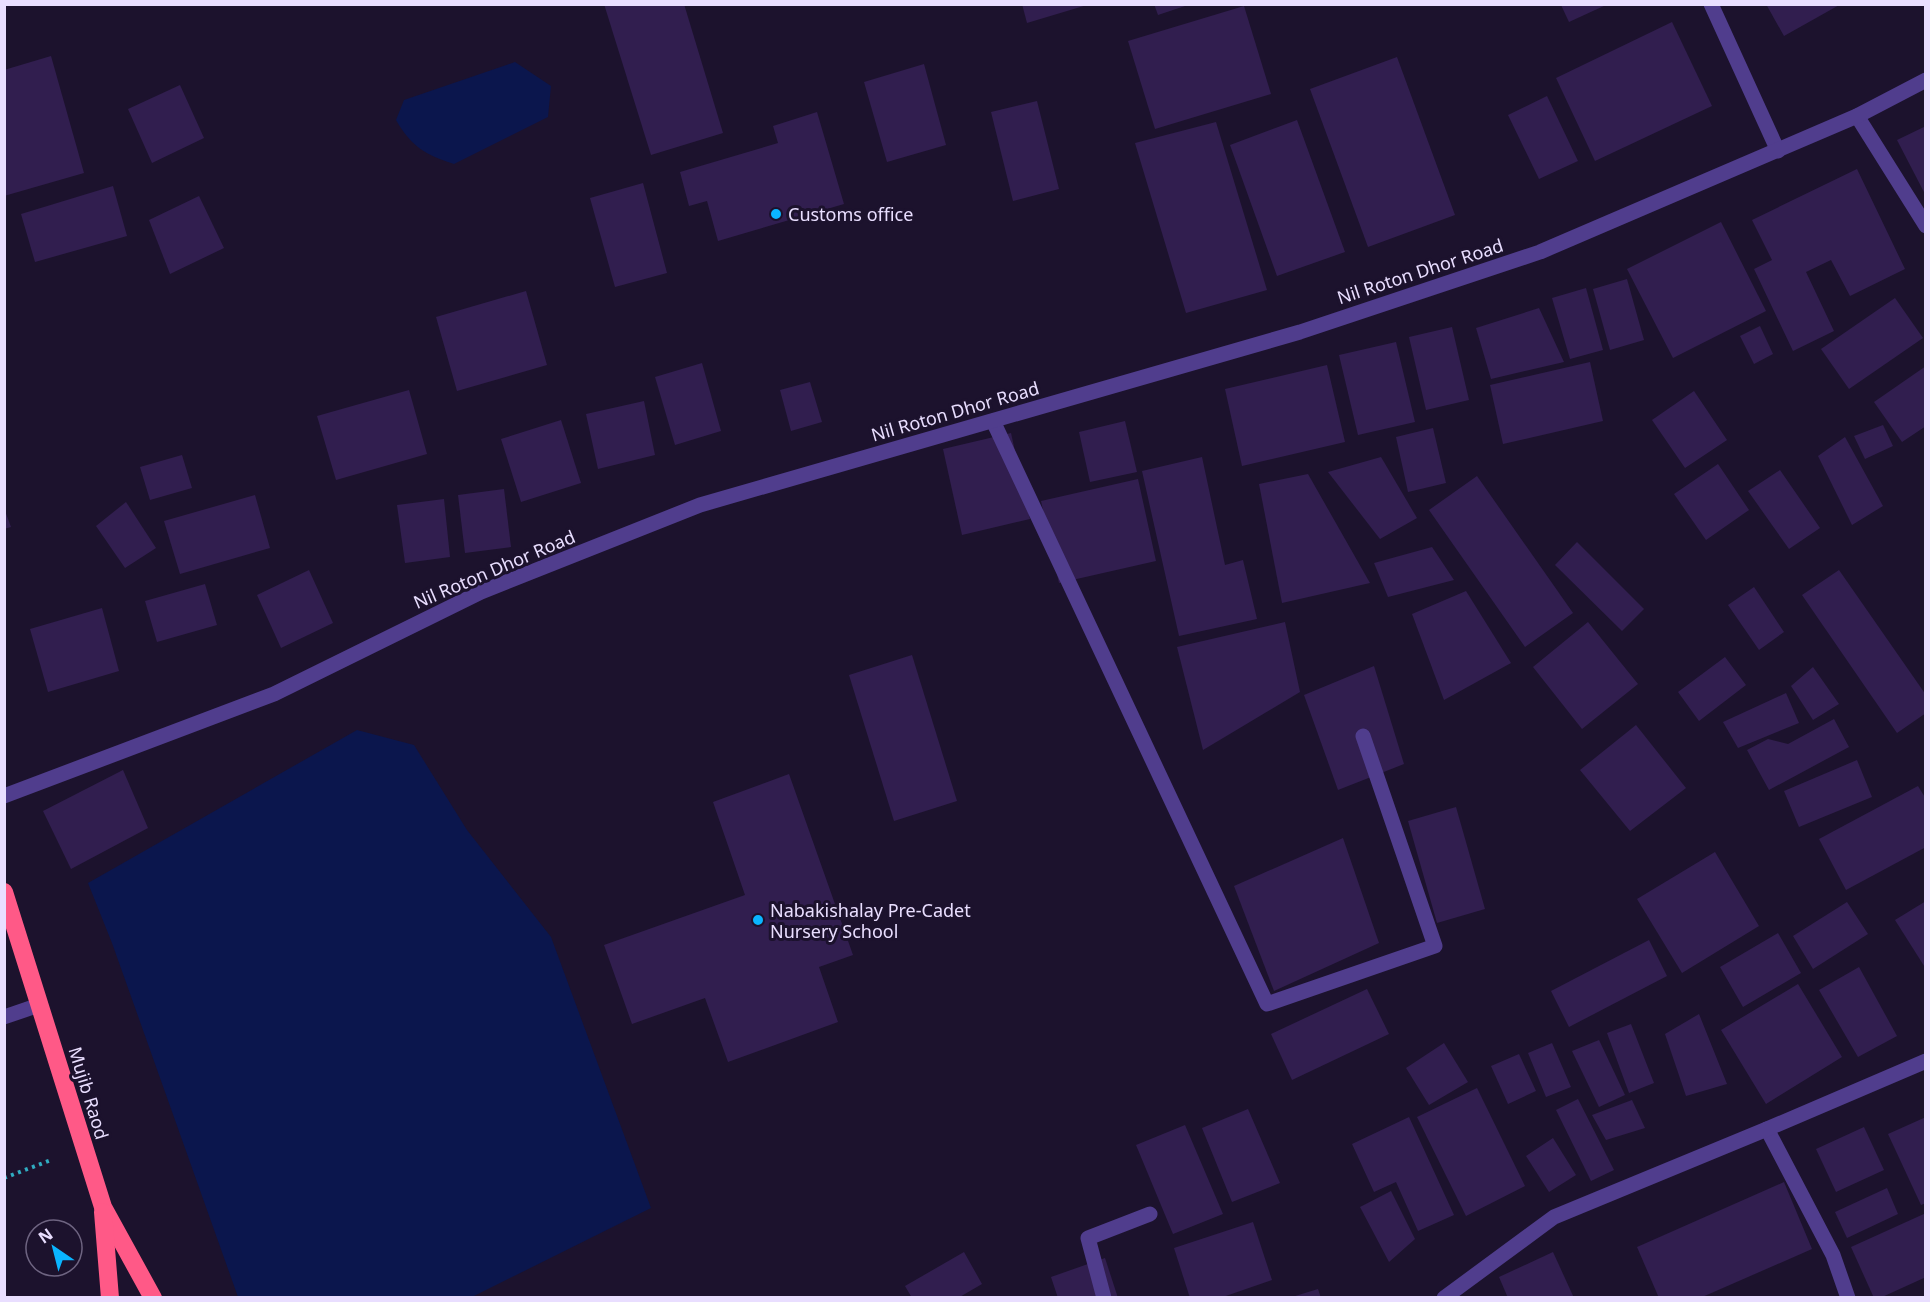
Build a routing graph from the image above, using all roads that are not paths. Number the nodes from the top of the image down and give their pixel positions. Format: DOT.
graph roads {
  1 [pos="1711,4"];
  2 [pos="1926,80"];
  3 [pos="1857,116"];
  4 [pos="1778,151"];
  5 [pos="1926,226"];
  6 [pos="993,421"];
  7 [pos="1363,736"];
  8 [pos="4,796"];
  9 [pos="4,892"];
  10 [pos="39,1005"];
  11 [pos="4,1017"];
  12 [pos="1926,1061"];
  13 [pos="1767,1129"];
  14 [pos="103,1207"];
  15 [pos="1150,1214"];
  16 [pos="110,1298"];
  17 [pos="153,1298"];
  18 [pos="1104,1298"];
  19 [pos="1444,1298"];
  20 [pos="1848,1298"];
  1 -- 4 [label="street"];
  2 -- 3 [label="street, Nil Roton Dhor Road"];
  3 -- 4 [label="street, Nil Roton Dhor Road"];
  3 -- 5 [label="street"];
  4 -- 6 [label="street, Nil Roton Dhor Road"];
  6 -- 7 [label="street"];
  6 -- 8 [label="street, Nil Roton Dhor Road"];
  9 -- 10 [label="highway, Mujib Raod"];
  10 -- 11 [label="street"];
  10 -- 14 [label="highway, Mujib Raod"];
  12 -- 13 [label="street"];
  13 -- 19 [label="street"];
  13 -- 20 [label="street"];
  14 -- 16 [label="highway"];
  14 -- 17 [label="highway, Mujib Raod"];
  15 -- 18 [label="street"];
}
